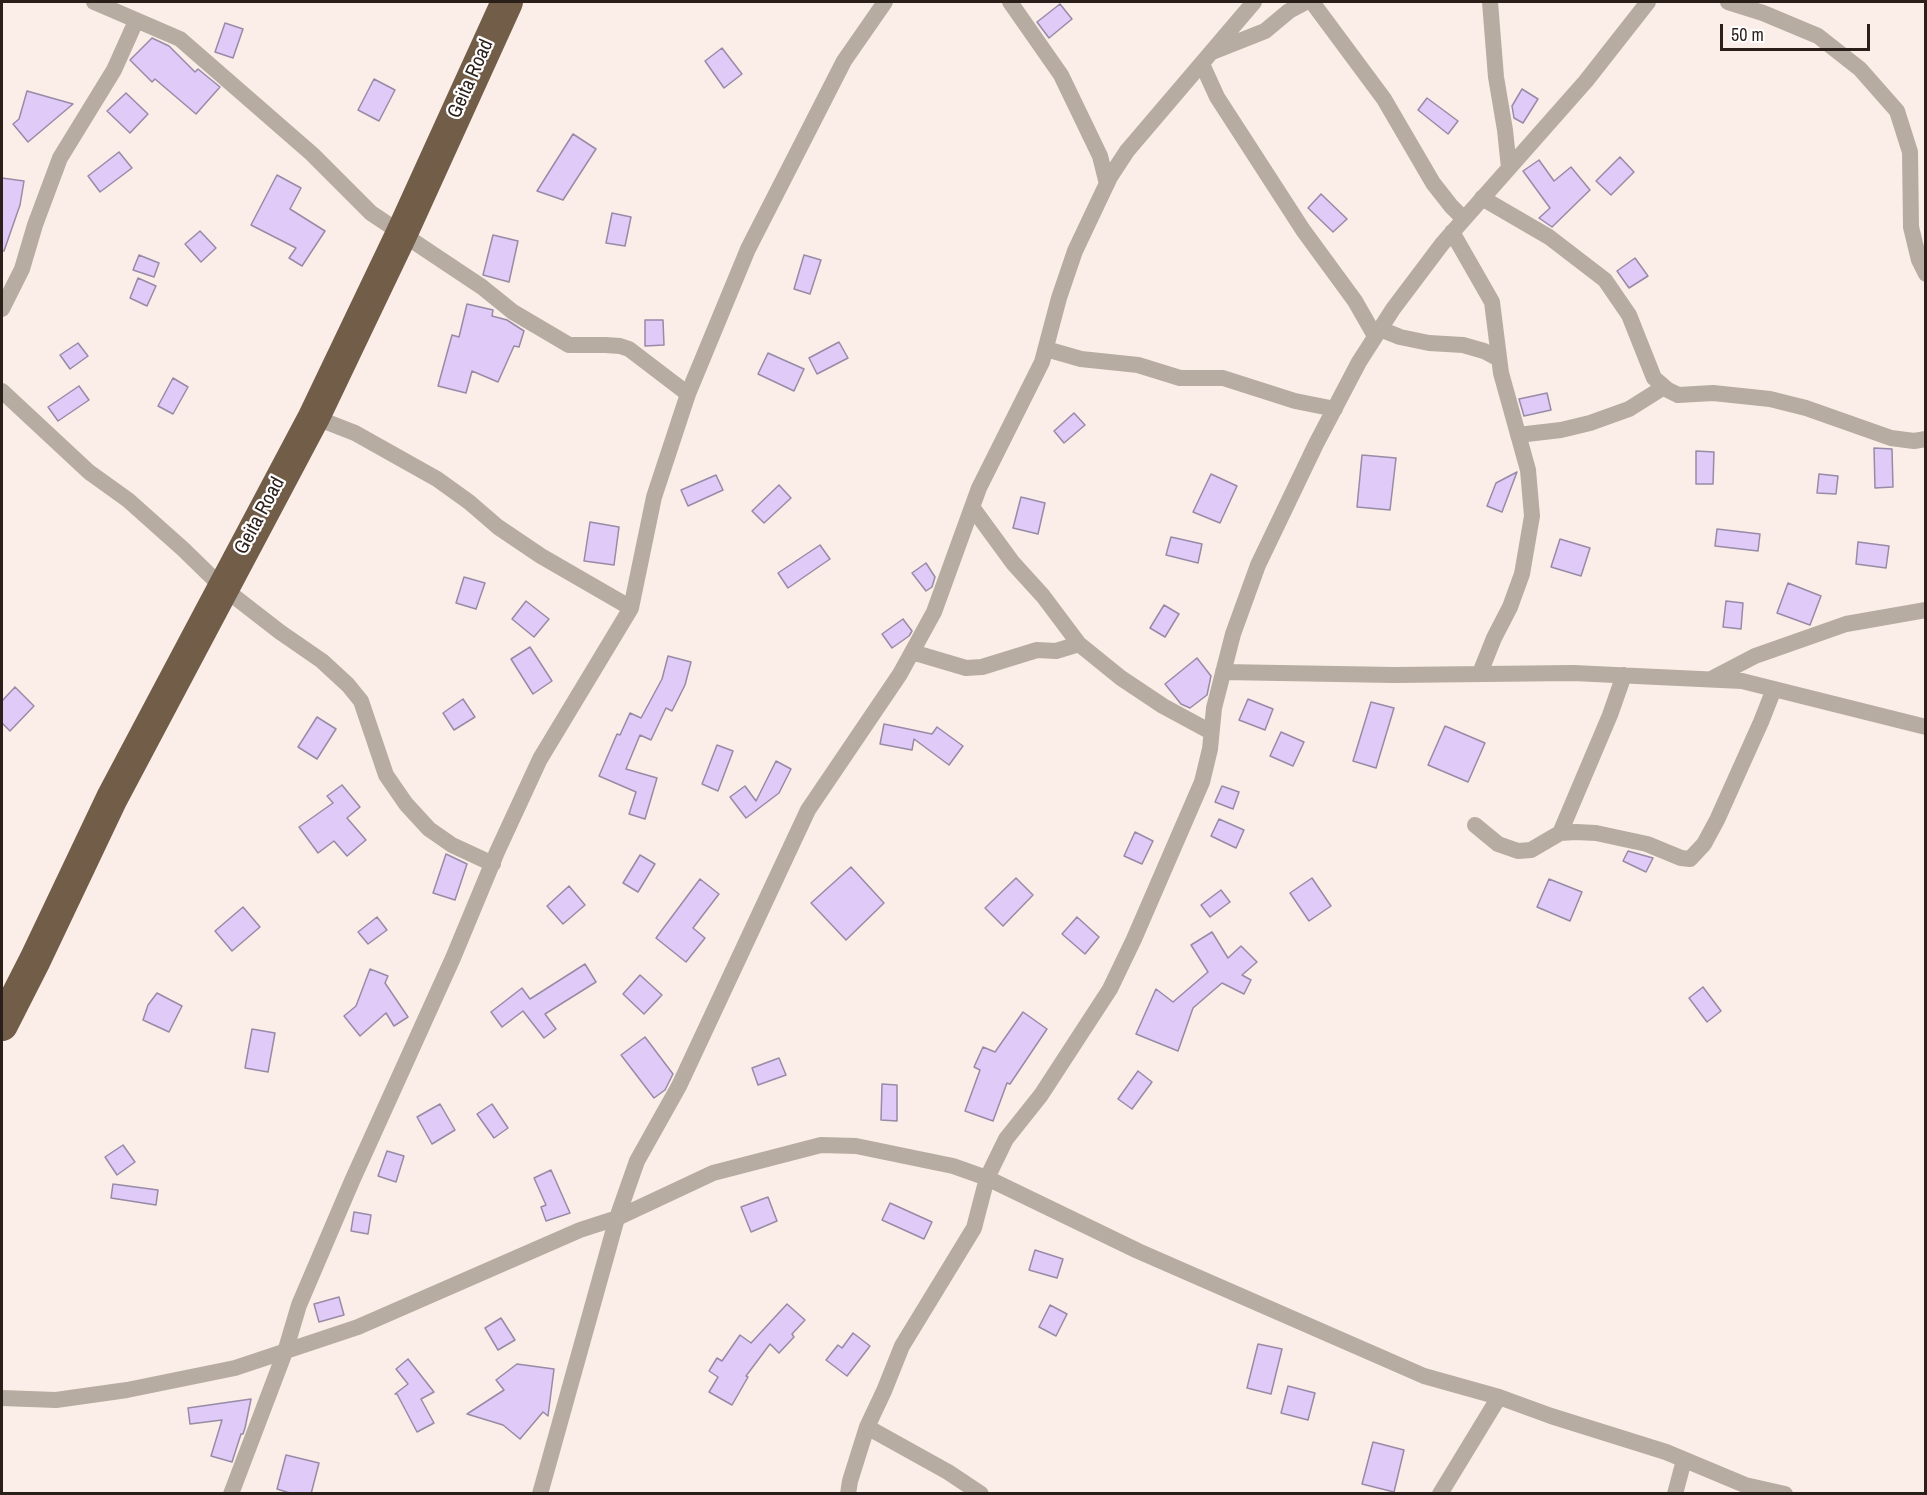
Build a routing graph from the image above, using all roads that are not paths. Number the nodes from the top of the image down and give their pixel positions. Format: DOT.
graph roads {
  1 [pos="94,2"];
  2 [pos="885,2"];
  3 [pos="1010,2"];
  4 [pos="1254,2"];
  5 [pos="1306,2"];
  6 [pos="1312,2"];
  7 [pos="1490,2"];
  8 [pos="1648,2"];
  9 [pos="1728,2"];
  10 [pos="501,6"];
  11 [pos="129,13"];
  12 [pos="1207,58"];
  13 [pos="1509,168"];
  14 [pos="1107,184"];
  15 [pos="1482,198"];
  16 [pos="1464,219"];
  17 [pos="1452,232"];
  18 [pos="401,235"];
  19 [pos="1926,274"];
  20 [pos="2,309"];
  21 [pos="1378,333"];
  22 [pos="1046,349"];
  23 [pos="1499,359"];
  24 [pos="1664,387"];
  25 [pos="2,391"];
  26 [pos="688,394"];
  27 [pos="1335,409"];
  28 [pos="314,417"];
  29 [pos="1518,435"];
  30 [pos="1926,439"];
  31 [pos="972,507"];
  32 [pos="222,587"];
  33 [pos="631,608"];
  34 [pos="1926,610"];
  35 [pos="1079,644"];
  36 [pos="912,652"];
  37 [pos="1223,672"];
  38 [pos="1480,673"];
  39 [pos="1624,675"];
  40 [pos="1710,679"];
  41 [pos="1774,689"];
  42 [pos="1926,727"];
  43 [pos="1211,732"];
  44 [pos="1475,825"];
  45 [pos="1560,833"];
  46 [pos="493,864"];
  47 [pos="2,1025"];
  48 [pos="987,1178"];
  49 [pos="617,1218"];
  50 [pos="285,1352"];
  51 [pos="1499,1397"];
  52 [pos="2,1398"];
  53 [pos="867,1427"];
  54 [pos="1684,1460"];
  55 [pos="231,1494"];
  56 [pos="540,1494"];
  57 [pos="848,1494"];
  58 [pos="981,1494"];
  59 [pos="1440,1494"];
  60 [pos="1675,1494"];
  61 [pos="1785,1494"];
  1 -- 11 [label="street"];
  2 -- 26 [label="street"];
  3 -- 14 [label="street"];
  4 -- 12 [label="street"];
  5 -- 12 [label="street"];
  6 -- 16 [label="street"];
  7 -- 13 [label="street"];
  8 -- 13 [label="street"];
  9 -- 19 [label="street"];
  10 -- 18 [label="highway, Geita Road"];
  11 -- 18 [label="street"];
  11 -- 20 [label="street"];
  12 -- 14 [label="street"];
  12 -- 21 [label="street"];
  13 -- 15 [label="street"];
  14 -- 22 [label="street"];
  15 -- 16 [label="street"];
  15 -- 24 [label="street"];
  16 -- 17 [label="street"];
  17 -- 21 [label="street"];
  17 -- 23 [label="street"];
  18 -- 26 [label="street"];
  18 -- 28 [label="highway, Geita Road"];
  21 -- 23 [label="street"];
  21 -- 27 [label="street"];
  22 -- 27 [label="street"];
  22 -- 31 [label="street"];
  23 -- 29 [label="street"];
  24 -- 29 [label="street"];
  24 -- 30 [label="street"];
  25 -- 32 [label="street"];
  26 -- 33 [label="street"];
  27 -- 37 [label="street"];
  28 -- 32 [label="highway, Geita Road"];
  28 -- 33 [label="street"];
  29 -- 38 [label="street"];
  31 -- 35 [label="street"];
  31 -- 36 [label="street"];
  32 -- 46 [label="street"];
  32 -- 47 [label="highway, Geita Road"];
  33 -- 46 [label="street"];
  34 -- 40 [label="street"];
  35 -- 36 [label="street"];
  35 -- 43 [label="street"];
  36 -- 49 [label="street"];
  37 -- 38 [label="street"];
  37 -- 43 [label="street"];
  38 -- 39 [label="street"];
  39 -- 40 [label="street"];
  39 -- 45 [label="street"];
  40 -- 41 [label="street"];
  41 -- 42 [label="street"];
  41 -- 45 [label="street"];
  43 -- 48 [label="street"];
  44 -- 45 [label="street"];
  46 -- 50 [label="street"];
  48 -- 49 [label="street"];
  48 -- 51 [label="street"];
  48 -- 53 [label="street"];
  49 -- 50 [label="street"];
  49 -- 56 [label="street"];
  50 -- 52 [label="street"];
  50 -- 55 [label="street"];
  51 -- 54 [label="street"];
  51 -- 59 [label="street"];
  53 -- 57 [label="street"];
  53 -- 58 [label="street"];
  54 -- 60 [label="street"];
  54 -- 61 [label="street"];
}
